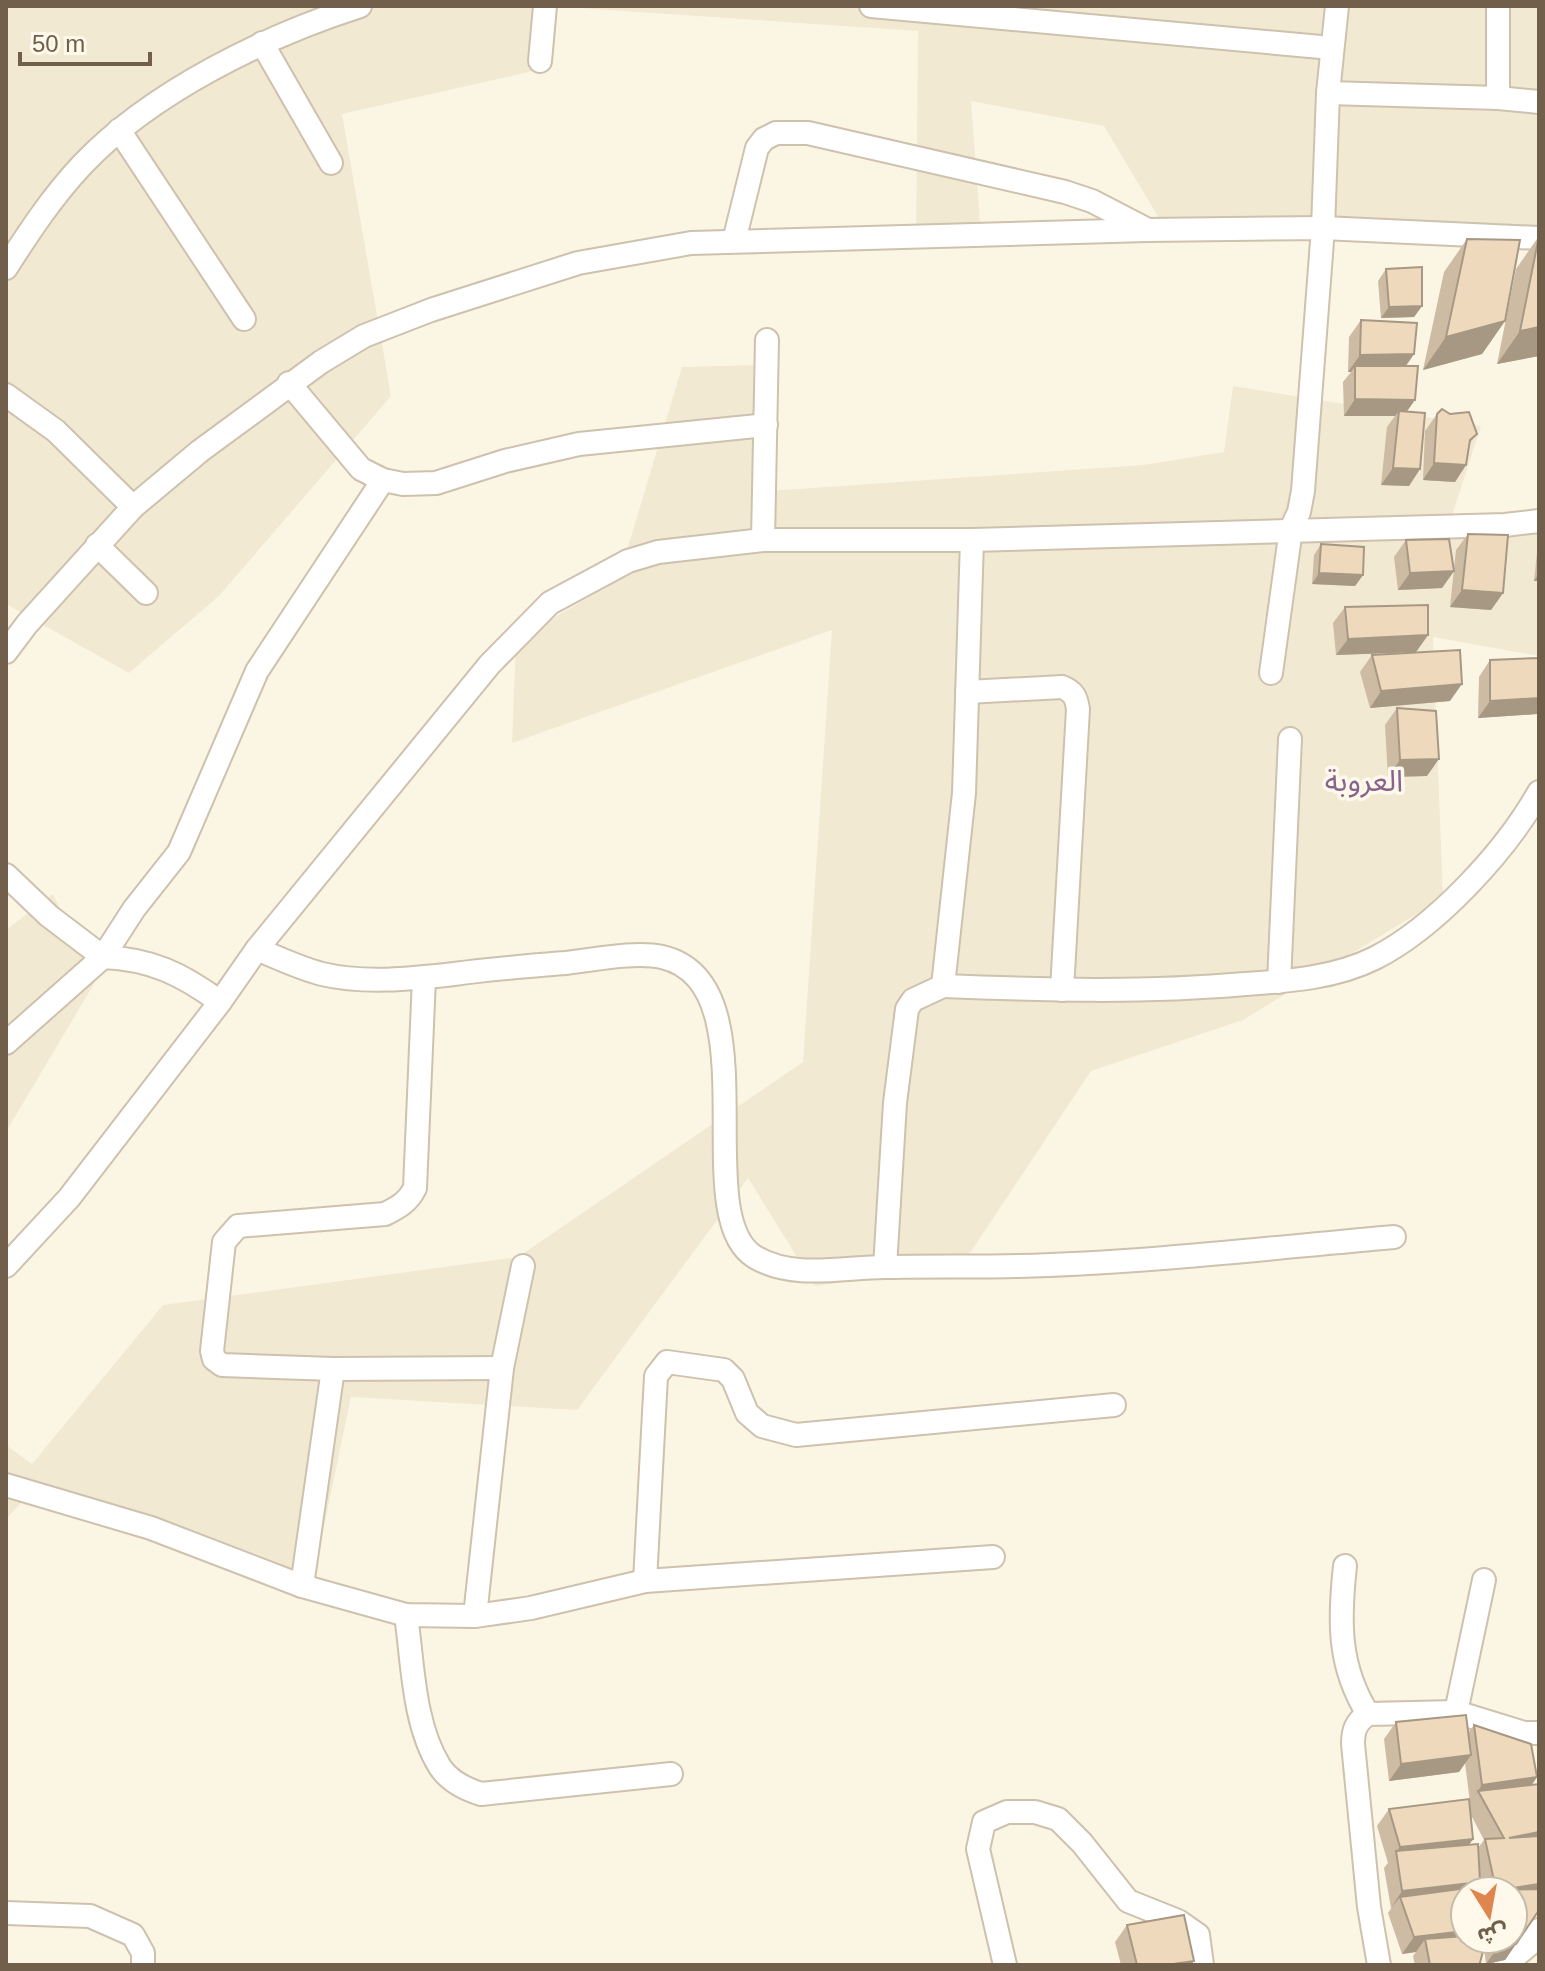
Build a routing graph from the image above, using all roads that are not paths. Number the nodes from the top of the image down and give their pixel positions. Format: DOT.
graph roads {
  1 [pos="360,6"];
  2 [pos="545,6"];
  3 [pos="871,6"];
  4 [pos="1337,6"];
  5 [pos="1498,6"];
  6 [pos="942,10"];
  7 [pos="1074,14"];
  8 [pos="262,43"];
  9 [pos="1332,48"];
  10 [pos="540,61"];
  11 [pos="1328,93"];
  12 [pos="1498,98"];
  13 [pos="1539,102"];
  14 [pos="119,130"];
  15 [pos="331,163"];
  16 [pos="1323,228"];
  17 [pos="1147,230"];
  18 [pos="1539,238"];
  19 [pos="734,241"];
  20 [pos="6,268"];
  21 [pos="244,319"];
  22 [pos="767,340"];
  23 [pos="289,383"];
  24 [pos="6,395"];
  25 [pos="766,425"];
  26 [pos="383,480"];
  27 [pos="133,507"];
  28 [pos="1539,521"];
  29 [pos="1291,529"];
  30 [pos="763,540"];
  31 [pos="972,540"];
  32 [pos="97,545"];
  33 [pos="146,593"];
  34 [pos="6,652"];
  35 [pos="1271,673"];
  36 [pos="967,692"];
  37 [pos="1290,739"];
  38 [pos="1539,792"];
  39 [pos="6,875"];
  40 [pos="257,949"];
  41 [pos="103,957"];
  42 [pos="424,978"];
  43 [pos="1279,982"];
  44 [pos="943,986"];
  45 [pos="1062,990"];
  46 [pos="220,1002"];
  47 [pos="6,1043"];
  48 [pos="1394,1237"];
  49 [pos="6,1266"];
  50 [pos="523,1266"];
  51 [pos="885,1267"];
  52 [pos="502,1368"];
  53 [pos="333,1369"];
  54 [pos="1114,1405"];
  55 [pos="7,1488"];
  56 [pos="993,1557"];
  57 [pos="1345,1566"];
  58 [pos="1484,1580"];
  59 [pos="645,1581"];
  60 [pos="302,1586"];
  61 [pos="406,1615"];
  62 [pos="475,1616"];
  63 [pos="1456,1712"];
  64 [pos="1368,1714"];
  65 [pos="1532,1733"];
  66 [pos="1528,1761"];
  67 [pos="671,1774"];
  68 [pos="6,1913"];
  69 [pos="1539,1930"];
  70 [pos="143,1965"];
  71 [pos="1005,1965"];
  72 [pos="1202,1965"];
  73 [pos="1379,1965"];
  74 [pos="1505,1965"];
  1 -- 8 [label="street"];
  2 -- 10 [label="street"];
  3 -- 6 [label="street"];
  4 -- 9 [label="street"];
  5 -- 12 [label="street"];
  6 -- 7 [label="street"];
  7 -- 9 [label="street"];
  8 -- 14 [label="street"];
  8 -- 15 [label="street"];
  9 -- 11 [label="street"];
  11 -- 12 [label="street"];
  11 -- 16 [label="street"];
  12 -- 13 [label="street"];
  14 -- 20 [label="street"];
  14 -- 21 [label="street"];
  16 -- 17 [label="street"];
  16 -- 18 [label="street"];
  16 -- 29 [label="street"];
  17 -- 19 [label="street"];
  17 -- 19 [label="street"];
  19 -- 23 [label="street"];
  22 -- 25 [label="street"];
  23 -- 26 [label="street"];
  23 -- 27 [label="street"];
  24 -- 27 [label="street"];
  25 -- 26 [label="street"];
  25 -- 30 [label="street"];
  26 -- 41 [label="street"];
  27 -- 32 [label="street"];
  28 -- 29 [label="street"];
  29 -- 31 [label="street"];
  29 -- 35 [label="street"];
  30 -- 31 [label="street"];
  30 -- 40 [label="street"];
  31 -- 36 [label="street"];
  32 -- 33 [label="street"];
  32 -- 34 [label="street"];
  36 -- 44 [label="street"];
  36 -- 45 [label="street"];
  37 -- 43 [label="street"];
  38 -- 43 [label="street"];
  39 -- 41 [label="street"];
  40 -- 42 [label="street"];
  40 -- 46 [label="street"];
  41 -- 46 [label="street"];
  41 -- 47 [label="street"];
  42 -- 51 [label="street"];
  42 -- 53 [label="street"];
  43 -- 45 [label="street"];
  44 -- 45 [label="street"];
  44 -- 51 [label="street"];
  46 -- 49 [label="street"];
  48 -- 51 [label="street"];
  50 -- 52 [label="street"];
  52 -- 53 [label="street"];
  52 -- 62 [label="street"];
  53 -- 60 [label="street"];
  54 -- 59 [label="street"];
  55 -- 60 [label="street"];
  56 -- 59 [label="street"];
  57 -- 64 [label="street"];
  58 -- 63 [label="street"];
  59 -- 62 [label="street"];
  60 -- 61 [label="street"];
  61 -- 62 [label="street"];
  61 -- 67 [label="street"];
  63 -- 64 [label="street"];
  63 -- 65 [label="street"];
  64 -- 73 [label="street"];
  65 -- 66 [label="street"];
  68 -- 70 [label="street"];
  69 -- 74 [label="street"];
  71 -- 72 [label="street"];
}
